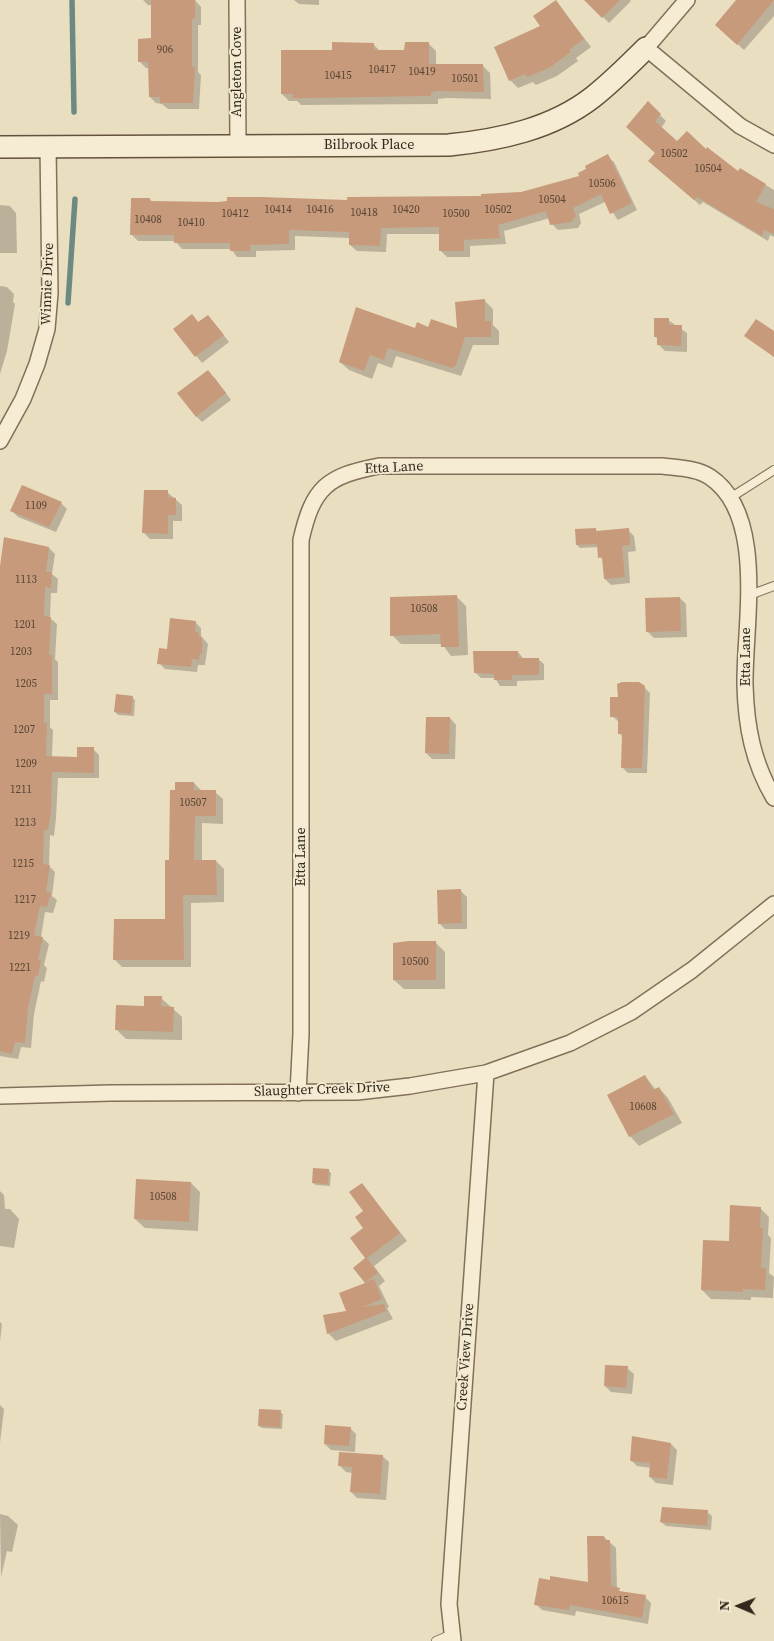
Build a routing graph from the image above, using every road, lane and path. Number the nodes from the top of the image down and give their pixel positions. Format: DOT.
graph roads {
  1 [pos="237,0"];
  2 [pos="688,0"];
  3 [pos="646,48"];
  4 [pos="238,144"];
  5 [pos="774,145"];
  6 [pos="48,146"];
  7 [pos="0,147"];
  8 [pos="0,441"];
  9 [pos="774,470"];
  10 [pos="730,498"];
  11 [pos="774,586"];
  12 [pos="747,596"];
  13 [pos="774,798"];
  14 [pos="774,904"];
  15 [pos="486,1073"];
  16 [pos="298,1093"];
  17 [pos="0,1096"];
  18 [pos="453,1637"];
  19 [pos="436,1641"];
  1 -- 4 [label="street, Angleton Cove"];
  2 -- 3 [label="street, Bilbrook Place"];
  3 -- 4 [label="street, Bilbrook Place"];
  3 -- 5 [label="street"];
  4 -- 6 [label="street, Bilbrook Place"];
  6 -- 7 [label="street, Bilbrook Place"];
  6 -- 8 [label="street, Winnie Drive"];
  9 -- 10 [label="lane"];
  10 -- 12 [label="street, Etta Lane"];
  10 -- 16 [label="street, Etta Lane"];
  11 -- 12 [label="lane"];
  12 -- 13 [label="street, Etta Lane"];
  14 -- 15 [label="street, Slaughter Creek Drive"];
  15 -- 16 [label="street, Slaughter Creek Drive"];
  15 -- 18 [label="street, Creek View Drive"];
  16 -- 17 [label="street, Slaughter Creek Drive"];
  18 -- 19 [label="lane"];
}
